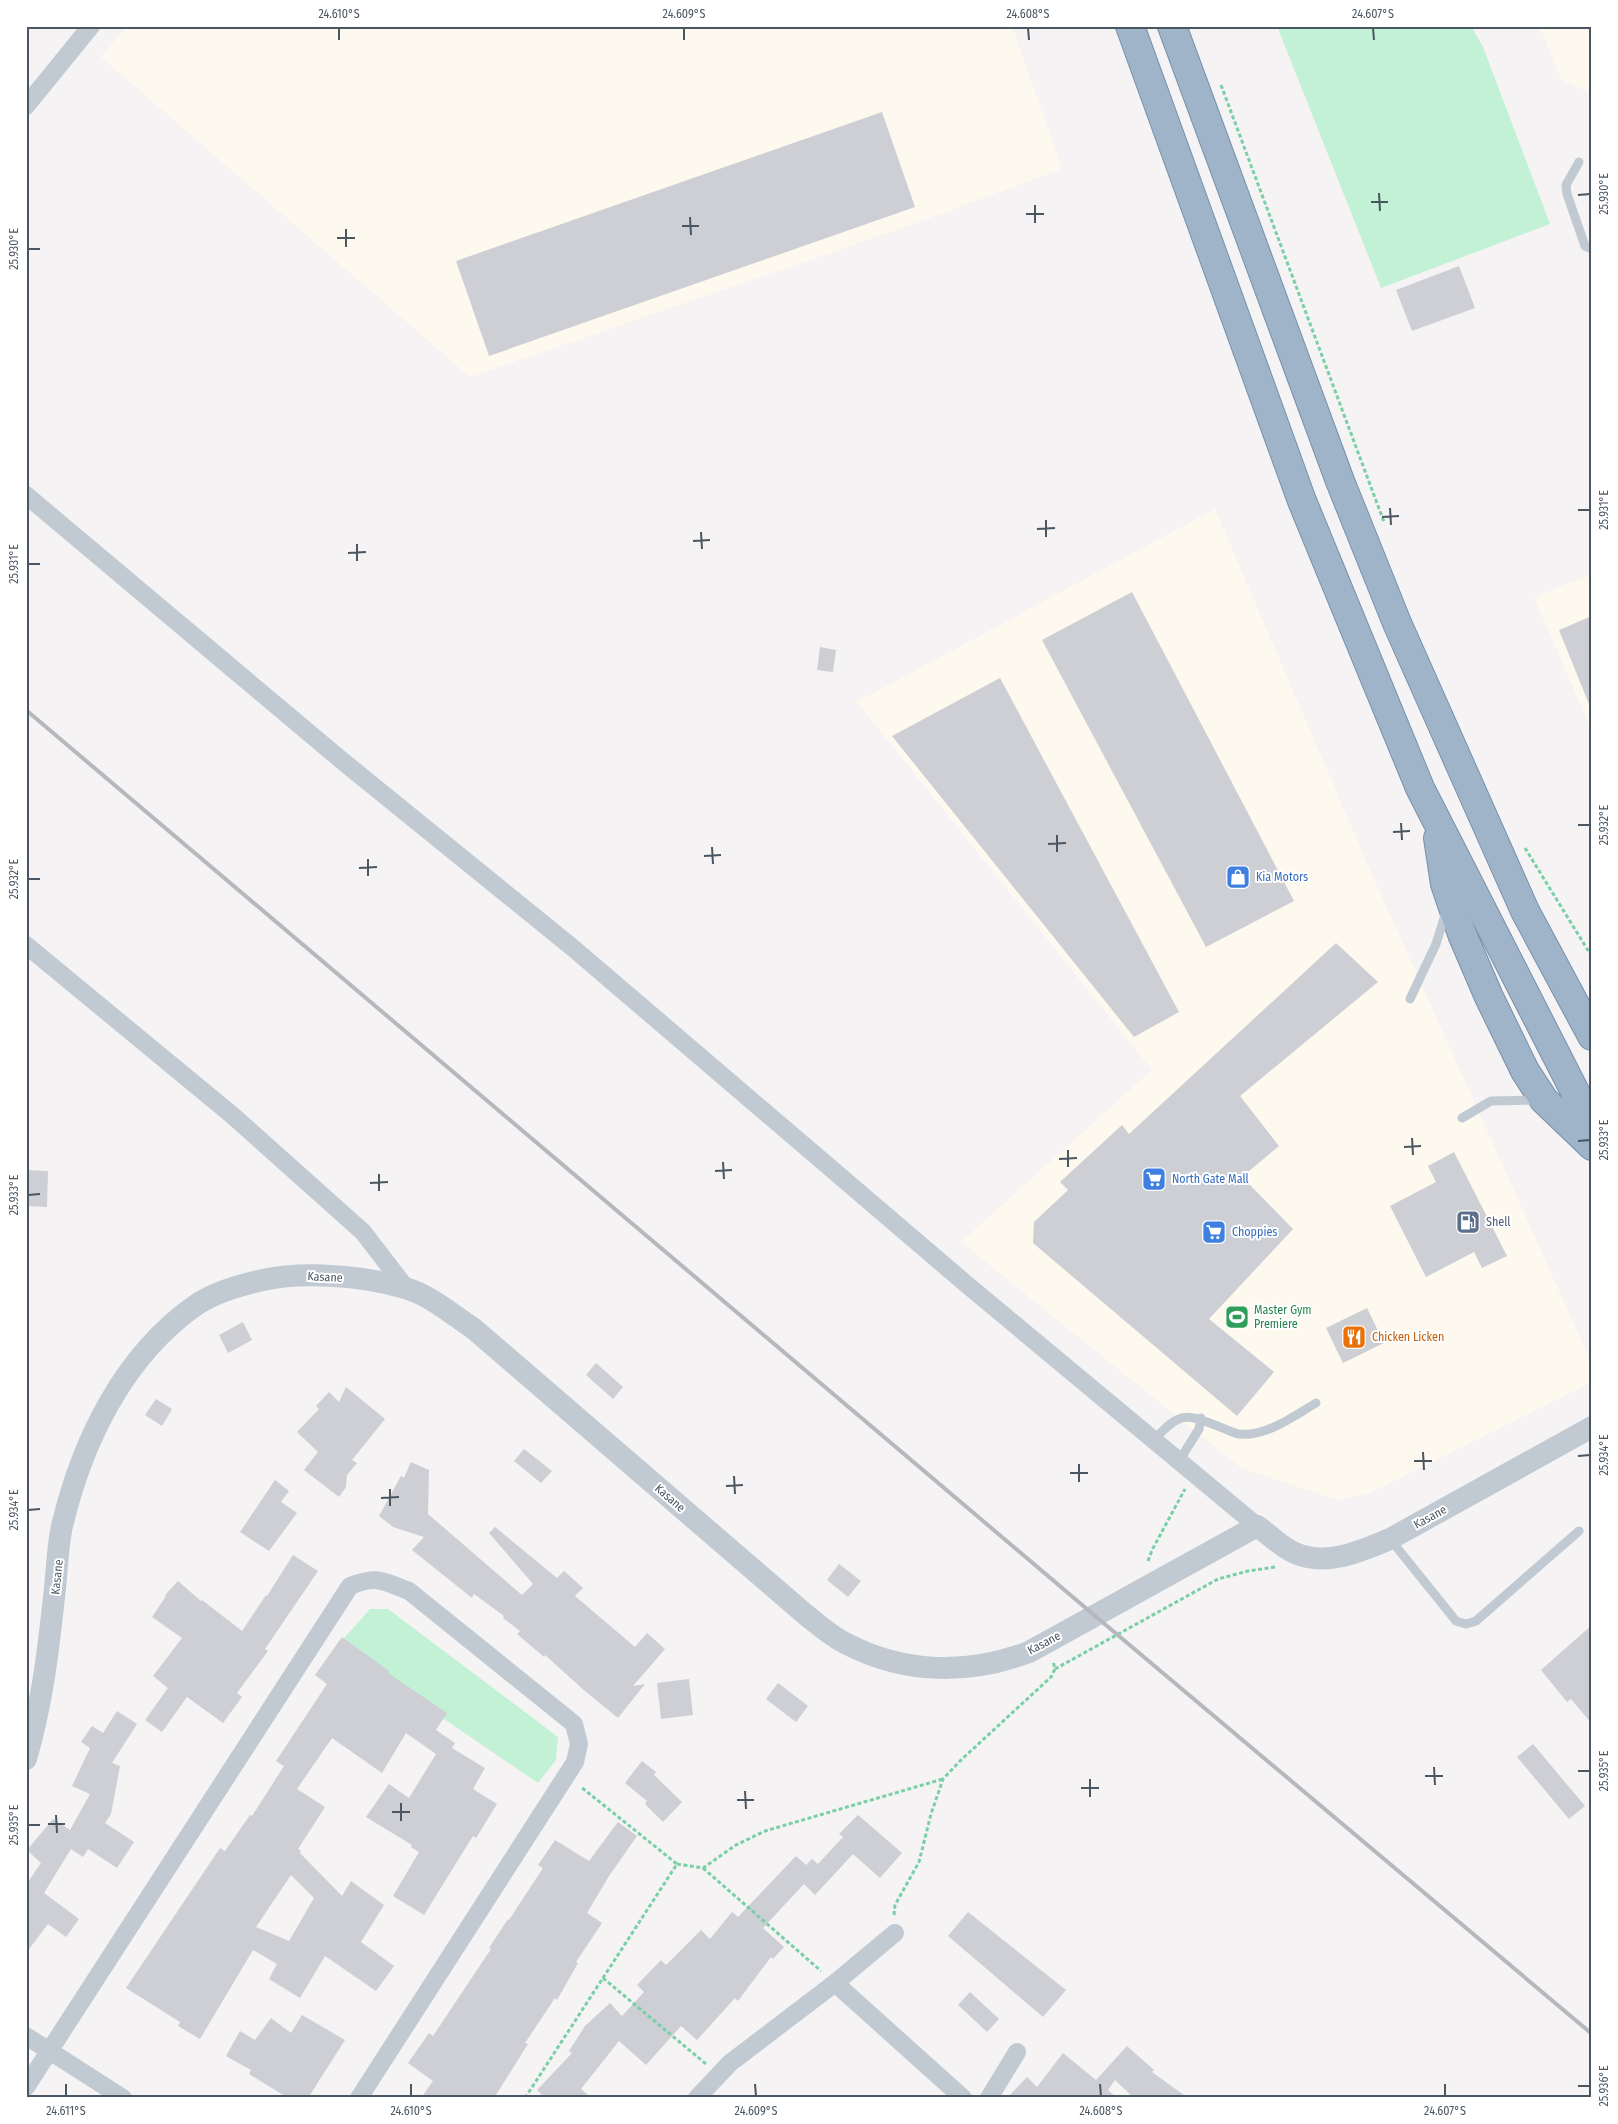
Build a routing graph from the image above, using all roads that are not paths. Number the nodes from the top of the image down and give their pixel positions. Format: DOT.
graph roads {
  1 [pos="91,26"];
  2 [pos="1130,26"];
  3 [pos="1172,26"];
  4 [pos="26,106"];
  5 [pos="1579,162"];
  6 [pos="1592,249"];
  7 [pos="26,495"];
  8 [pos="1435,817"];
  9 [pos="1450,900"];
  10 [pos="1525,911"];
  11 [pos="26,945"];
  12 [pos="1410,999"];
  13 [pos="1592,1005"];
  14 [pos="1592,1036"];
  15 [pos="1544,1100"];
  16 [pos="1462,1118"];
  17 [pos="1592,1125"];
  18 [pos="1592,1146"];
  19 [pos="406,1288"];
  20 [pos="1316,1403"];
  21 [pos="1201,1418"];
  22 [pos="1592,1427"];
  23 [pos="1154,1440"];
  24 [pos="1179,1460"];
  25 [pos="1257,1526"];
  26 [pos="1579,1531"];
  27 [pos="1390,1539"];
  28 [pos="26,1759"];
  29 [pos="895,1933"];
  30 [pos="835,1983"];
  31 [pos="26,2036"];
  32 [pos="49,2051"];
  33 [pos="1017,2052"];
  34 [pos="26,2087"];
  35 [pos="123,2098"];
  36 [pos="359,2098"];
  37 [pos="697,2098"];
  38 [pos="963,2098"];
  39 [pos="988,2098"];
  1 -- 4 [label="street"];
  2 -- 8 [label="highway"];
  3 -- 10 [label="highway"];
  5 -- 6 [label="lane"];
  7 -- 23 [label="street"];
  8 -- 9 [label="highway"];
  8 -- 17 [label="highway"];
  9 -- 12 [label="lane"];
  9 -- 15 [label="highway"];
  10 -- 13 [label="highway"];
  10 -- 14 [label="highway"];
  11 -- 19 [label="street"];
  15 -- 16 [label="lane"];
  15 -- 18 [label="highway"];
  19 -- 25 [label="street, Kasane"];
  19 -- 28 [label="street, Kasane"];
  20 -- 21 [label="lane"];
  21 -- 23 [label="lane"];
  21 -- 24 [label="lane"];
  22 -- 27 [label="street, Kasane"];
  23 -- 24 [label="street"];
  24 -- 25 [label="street"];
  25 -- 27 [label="street, Kasane"];
  26 -- 27 [label="lane"];
  29 -- 30 [label="street"];
  30 -- 37 [label="street"];
  30 -- 38 [label="street"];
  31 -- 32 [label="street"];
  32 -- 34 [label="street"];
  32 -- 35 [label="street"];
  32 -- 36 [label="street"];
  33 -- 39 [label="street"];
}
